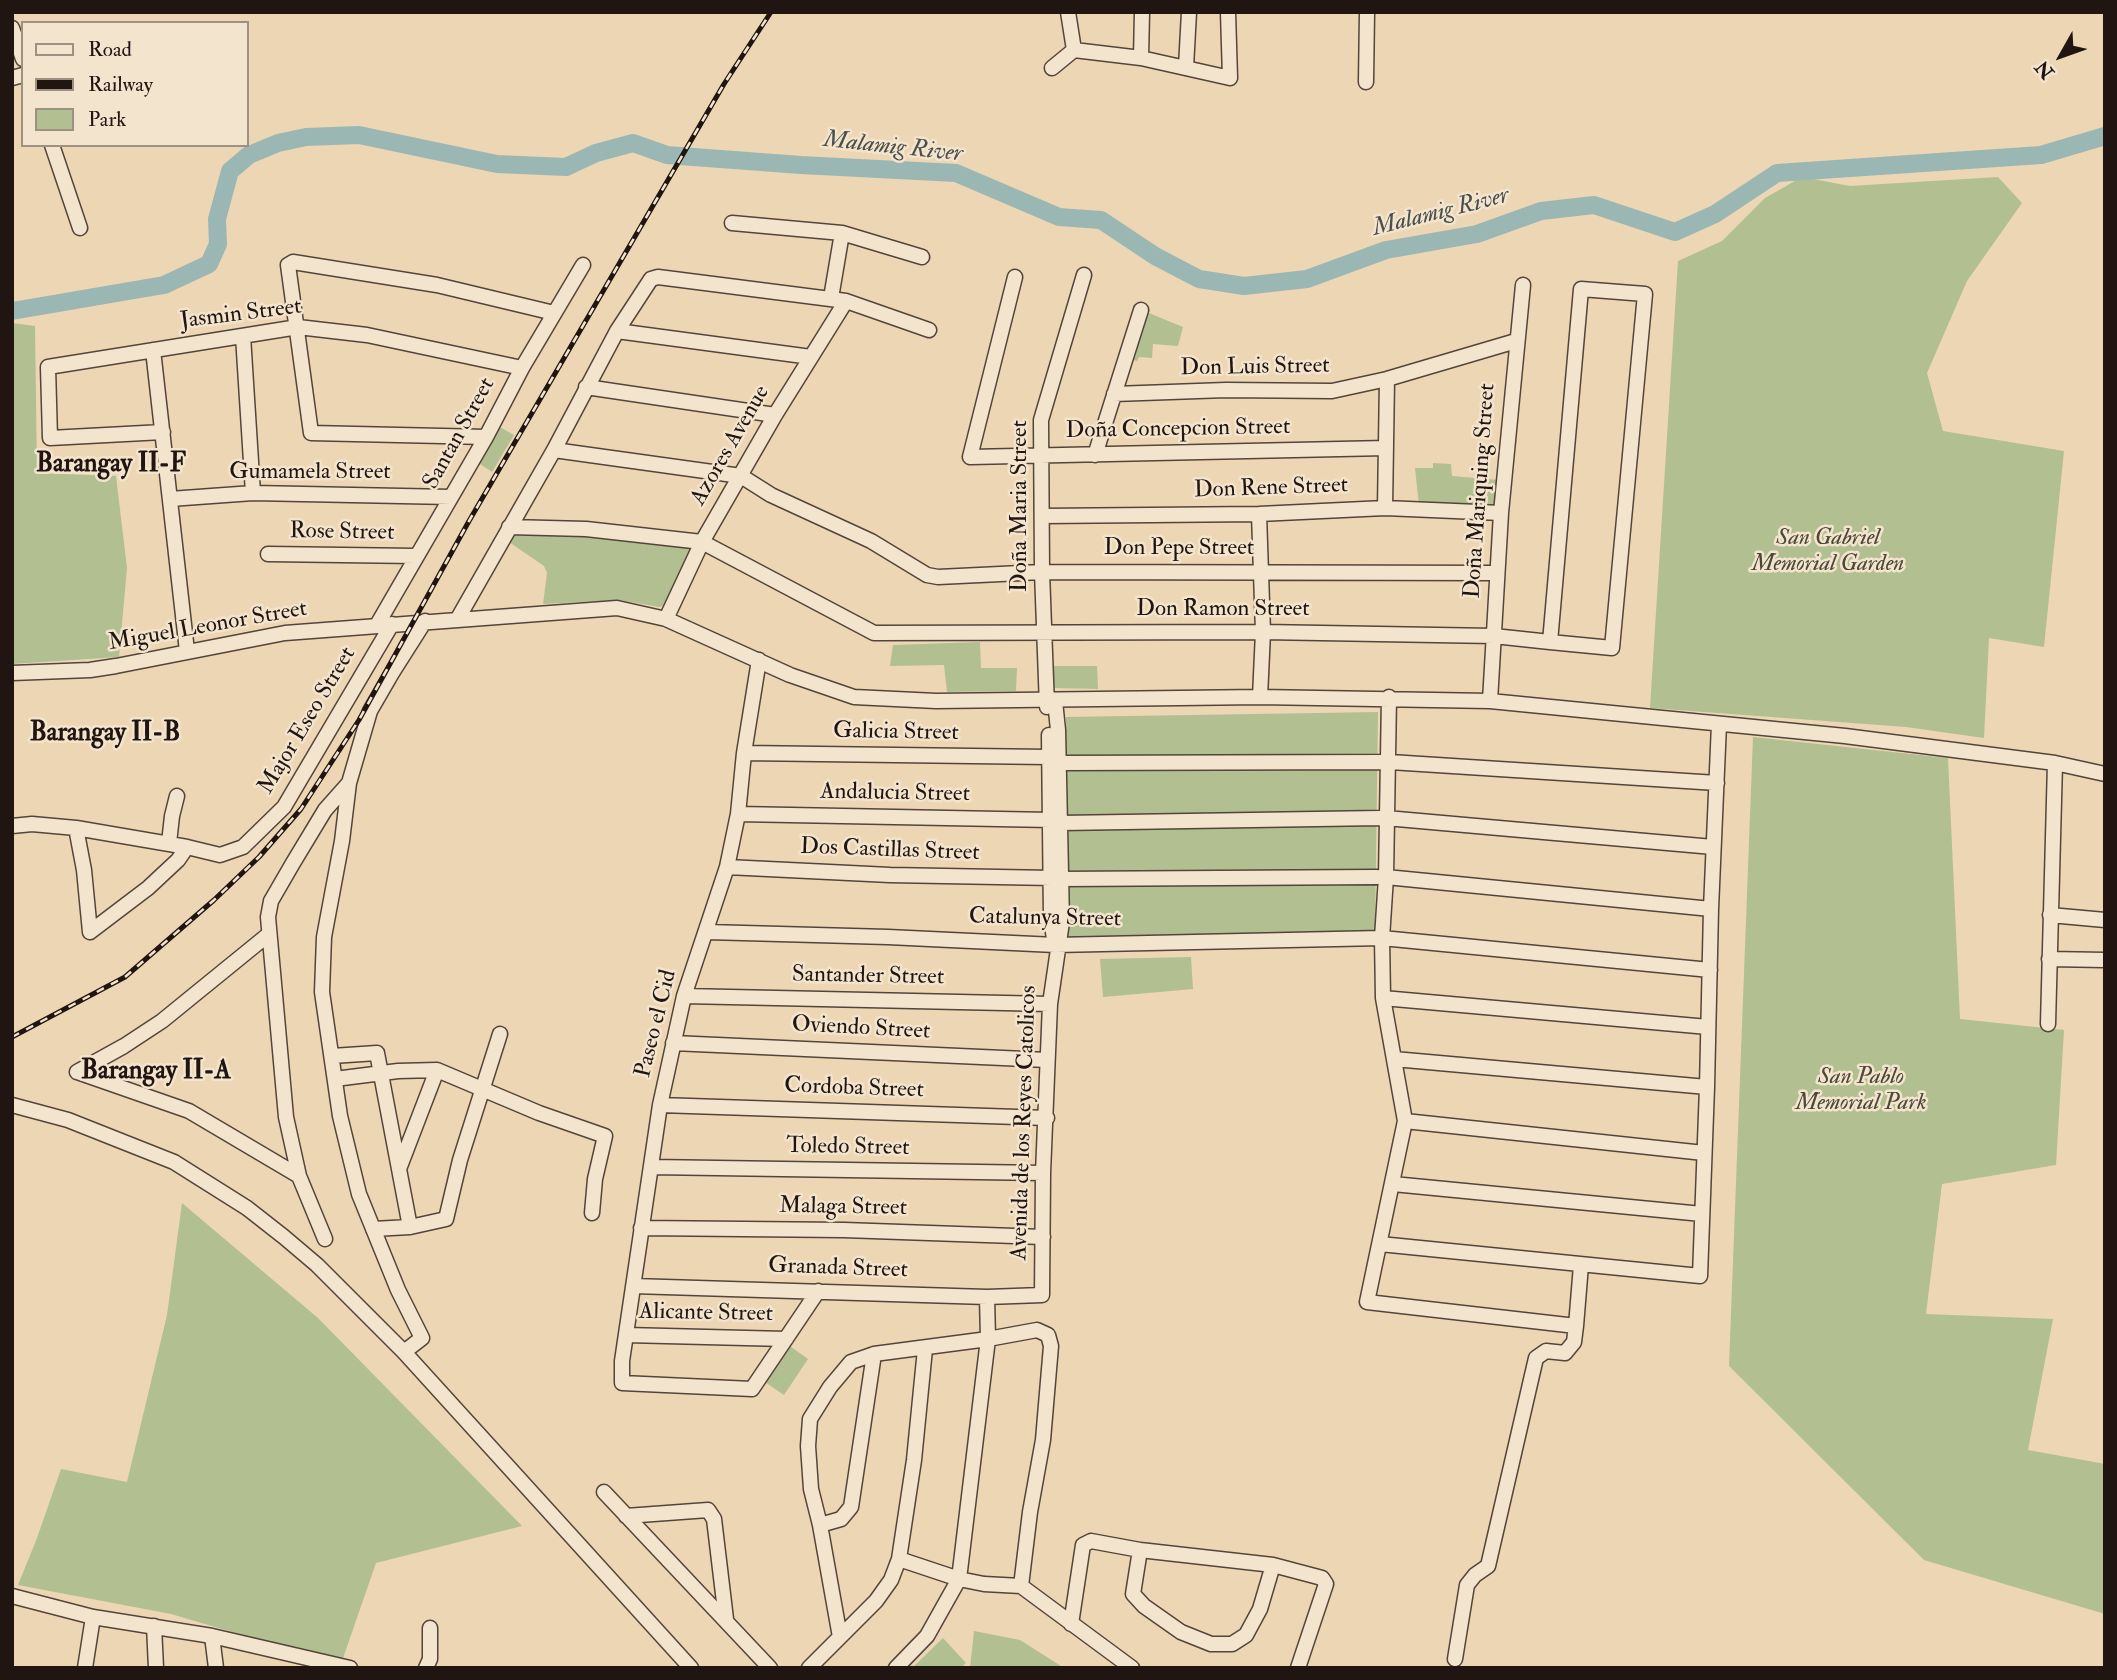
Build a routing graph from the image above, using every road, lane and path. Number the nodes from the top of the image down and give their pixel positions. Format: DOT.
graph roads {
  1 [pos="1068,12"];
  2 [pos="1142,12"];
  3 [pos="1189,12"];
  4 [pos="1228,12"];
  5 [pos="1367,12"];
  6 [pos="12,28"];
  7 [pos="1074,50"];
  8 [pos="21,53"];
  9 [pos="1141,58"];
  10 [pos="1186,67"];
  11 [pos="1052,68"];
  12 [pos="1366,82"];
  13 [pos="53,147"];
  14 [pos="732,223"];
  15 [pos="80,228"];
  16 [pos="842,233"];
  17 [pos="922,257"];
  18 [pos="583,265"];
  19 [pos="1084,275"];
  20 [pos="1016,277"];
  21 [pos="1523,285"];
  22 [pos="838,300"];
  23 [pos="1141,310"];
  24 [pos="554,313"];
  25 [pos="298,327"];
  26 [pos="929,330"];
  27 [pos="617,331"];
  28 [pos="243,336"];
  29 [pos="1516,341"];
  30 [pos="153,349"];
  31 [pos="811,357"];
  32 [pos="522,368"];
  33 [pos="1387,379"];
  34 [pos="586,387"];
  35 [pos="1114,394"];
  36 [pos="775,415"];
  37 [pos="163,432"];
  38 [pos="486,437"];
  39 [pos="1386,448"];
  40 [pos="554,450"];
  41 [pos="1095,455"];
  42 [pos="1041,456"];
  43 [pos="741,476"];
  44 [pos="253,493"];
  45 [pos="451,497"];
  46 [pos="170,499"];
  47 [pos="1385,508"];
  48 [pos="1501,513"];
  49 [pos="1259,514"];
  50 [pos="1042,516"];
  51 [pos="509,527"];
  52 [pos="702,542"];
  53 [pos="268,554"];
  54 [pos="416,556"];
  55 [pos="1260,571"];
  56 [pos="1042,572"];
  57 [pos="1497,573"];
  58 [pos="666,619"];
  59 [pos="457,620"];
  60 [pos="418,622"];
  61 [pos="385,624"];
  62 [pos="1045,632"];
  63 [pos="1263,632"];
  64 [pos="1494,636"];
  65 [pos="1550,642"];
  66 [pos="187,651"];
  67 [pos="759,660"];
  68 [pos="12,673"];
  69 [pos="1260,697"];
  70 [pos="1389,697"];
  71 [pos="1051,701"];
  72 [pos="1490,701"];
  73 [pos="1719,724"];
  74 [pos="744,753"];
  75 [pos="1053,760"];
  76 [pos="1385,762"];
  77 [pos="2056,764"];
  78 [pos="2105,774"];
  79 [pos="349,783"];
  80 [pos="1717,783"];
  81 [pos="177,796"];
  82 [pos="738,814"];
  83 [pos="1383,818"];
  84 [pos="1056,822"];
  85 [pos="12,826"];
  86 [pos="76,828"];
  87 [pos="169,843"];
  88 [pos="187,846"];
  89 [pos="1713,847"];
  90 [pos="727,867"];
  91 [pos="1382,877"];
  92 [pos="1056,878"];
  93 [pos="1711,909"];
  94 [pos="2050,915"];
  95 [pos="2105,920"];
  96 [pos="707,932"];
  97 [pos="269,934"];
  98 [pos="1382,938"];
  99 [pos="1057,947"];
  100 [pos="2049,958"];
  101 [pos="2105,960"];
  102 [pos="1710,970"];
  103 [pos="684,996"];
  104 [pos="1383,998"];
  105 [pos="1050,1004"];
  106 [pos="2048,1024"];
  107 [pos="1708,1027"];
  108 [pos="500,1034"];
  109 [pos="673,1043"];
  110 [pos="332,1056"];
  111 [pos="1394,1059"];
  112 [pos="1047,1060"];
  113 [pos="437,1070"];
  114 [pos="380,1075"];
  115 [pos="335,1079"];
  116 [pos="1707,1087"];
  117 [pos="482,1089"];
  118 [pos="12,1105"];
  119 [pos="660,1105"];
  120 [pos="1047,1118"];
  121 [pos="1405,1121"];
  122 [pos="1704,1153"];
  123 [pos="652,1167"];
  124 [pos="398,1171"];
  125 [pos="1043,1173"];
  126 [pos="299,1176"];
  127 [pos="1393,1184"];
  128 [pos="592,1213"];
  129 [pos="1702,1214"];
  130 [pos="410,1227"];
  131 [pos="641,1228"];
  132 [pos="373,1229"];
  133 [pos="1043,1237"];
  134 [pos="326,1239"];
  135 [pos="1380,1244"];
  136 [pos="1581,1265"];
  137 [pos="634,1286"];
  138 [pos="818,1291"];
  139 [pos="1042,1294"];
  140 [pos="987,1297"];
  141 [pos="1576,1326"];
  142 [pos="626,1335"];
  143 [pos="786,1339"];
  144 [pos="988,1339"];
  145 [pos="925,1349"];
  146 [pos="404,1352"];
  147 [pos="874,1354"];
  148 [pos="604,1492"];
  149 [pos="626,1516"];
  150 [pos="820,1525"];
  151 [pos="1140,1550"];
  152 [pos="899,1559"];
  153 [pos="1273,1565"];
  154 [pos="959,1579"];
  155 [pos="1021,1586"];
  156 [pos="12,1596"];
  157 [pos="93,1616"];
  158 [pos="726,1619"];
  159 [pos="1072,1624"];
  160 [pos="155,1626"];
  161 [pos="430,1628"];
  162 [pos="212,1636"];
  163 [pos="840,1637"];
  164 [pos="1455,1659"];
  165 [pos="85,1668"];
  166 [pos="156,1668"];
  167 [pos="216,1668"];
  168 [pos="349,1668"];
  169 [pos="426,1668"];
  170 [pos="691,1668"];
  171 [pos="770,1668"];
  172 [pos="809,1668"];
  173 [pos="896,1668"];
  174 [pos="1132,1668"];
  175 [pos="1298,1668"];
  1 -- 7 [label="street"];
  2 -- 9 [label="street"];
  3 -- 10 [label="street"];
  4 -- 10 [label="street"];
  5 -- 12 [label="street"];
  6 -- 8 [label="street"];
  7 -- 9 [label="street"];
  7 -- 11 [label="street"];
  9 -- 10 [label="street"];
  13 -- 15 [label="street"];
  14 -- 16 [label="street"];
  16 -- 17 [label="street"];
  16 -- 22 [label="street"];
  18 -- 24 [label="street, Santan Street"];
  19 -- 42 [label="street, Doña Maria Street"];
  20 -- 42 [label="street, Doña Concepcion Street"];
  21 -- 29 [label="street, Doña Mariquing Street"];
  22 -- 26 [label="street"];
  22 -- 27 [label="street"];
  22 -- 31 [label="street, Azores Avenue"];
  23 -- 35 [label="street"];
  24 -- 25 [label="street"];
  24 -- 32 [label="street, Santan Street"];
  25 -- 28 [label="street, Jasmin Street"];
  25 -- 32 [label="street, Jasmin Street"];
  25 -- 38 [label="street"];
  27 -- 31 [label="street"];
  27 -- 34 [label="street"];
  28 -- 30 [label="street, Jasmin Street"];
  28 -- 44 [label="street"];
  29 -- 33 [label="street, Don Luis Street"];
  29 -- 48 [label="street, Doña Mariquing Street"];
  30 -- 37 [label="street"];
  30 -- 37 [label="street, Jasmin Street"];
  31 -- 36 [label="street, Azores Avenue"];
  32 -- 38 [label="street, Santan Street"];
  33 -- 35 [label="street, Don Luis Street"];
  33 -- 39 [label="street"];
  34 -- 36 [label="street"];
  34 -- 40 [label="street"];
  35 -- 41 [label="street"];
  36 -- 43 [label="street, Azores Avenue"];
  37 -- 46 [label="street"];
  38 -- 45 [label="street, Santan Street"];
  39 -- 41 [label="street, Doña Concepcion Street"];
  39 -- 47 [label="street"];
  40 -- 43 [label="street"];
  40 -- 51 [label="street"];
  41 -- 42 [label="street, Doña Concepcion Street"];
  42 -- 50 [label="street, Doña Maria Street"];
  43 -- 52 [label="street, Azores Avenue"];
  43 -- 56 [label="street, Don Pepe Street"];
  44 -- 45 [label="street, Gumamela Street"];
  44 -- 46 [label="street, Gumamela Street"];
  45 -- 54 [label="street, Santan Street"];
  46 -- 66 [label="street"];
  47 -- 48 [label="street, Don Rene Street"];
  47 -- 49 [label="street, Don Rene Street"];
  48 -- 57 [label="street, Doña Mariquing Street"];
  49 -- 50 [label="street, Don Rene Street"];
  49 -- 55 [label="street"];
  50 -- 56 [label="street, Doña Maria Street"];
  51 -- 52 [label="street"];
  51 -- 59 [label="street"];
  52 -- 58 [label="street, Azores Avenue"];
  52 -- 62 [label="street, Don Ramon Street"];
  53 -- 54 [label="street, Rose Street"];
  54 -- 61 [label="street, Santan Street"];
  55 -- 56 [label="street, Don Pepe Street"];
  55 -- 57 [label="street, Don Pepe Street"];
  55 -- 63 [label="street"];
  56 -- 62 [label="street, Doña Maria Street"];
  57 -- 64 [label="street, Doña Mariquing Street"];
  58 -- 59 [label="street, Miguel Leonor Street"];
  58 -- 67 [label="street, Miguel Leonor Street"];
  59 -- 60 [label="street, Miguel Leonor Street"];
  60 -- 61 [label="street, Miguel Leonor Street"];
  60 -- 79 [label="street"];
  61 -- 66 [label="street, Miguel Leonor Street"];
  61 -- 88 [label="street, Major Eseo Street"];
  62 -- 63 [label="street, Don Ramon Street"];
  62 -- 71 [label="street, Doña Maria Street"];
  63 -- 64 [label="street, Don Ramon Street"];
  63 -- 69 [label="street"];
  64 -- 65 [label="street, Don Ramon Street"];
  64 -- 72 [label="street, Doña Mariquing Street"];
  65 -- 65 [label="street, Don Ramon Street"];
  66 -- 68 [label="street, Miguel Leonor Street"];
  67 -- 71 [label="street, Miguel Leonor Street"];
  67 -- 74 [label="street, Paseo el Cid"];
  69 -- 70 [label="street, Miguel Leonor Street"];
  69 -- 71 [label="street, Miguel Leonor Street"];
  70 -- 72 [label="street, Miguel Leonor Street"];
  70 -- 76 [label="street"];
  71 -- 75 [label="street, Avenida de los Reyes Catolicos"];
  72 -- 73 [label="street, Miguel Leonor Street"];
  73 -- 77 [label="street, Miguel Leonor Street"];
  73 -- 80 [label="street"];
  74 -- 75 [label="street, Galicia Street"];
  74 -- 82 [label="street, Paseo el Cid"];
  75 -- 76 [label="street, Galicia Street"];
  75 -- 84 [label="street, Avenida de los Reyes Catolicos"];
  76 -- 80 [label="street, Galicia Street"];
  76 -- 83 [label="street"];
  77 -- 78 [label="street, Miguel Leonor Street"];
  77 -- 94 [label="street"];
  79 -- 97 [label="street"];
  79 -- 110 [label="street"];
  80 -- 89 [label="street"];
  81 -- 87 [label="street"];
  82 -- 84 [label="street, Andalucia Street"];
  82 -- 90 [label="street, Paseo el Cid"];
  83 -- 84 [label="street, Andalucia Street"];
  83 -- 89 [label="street, Andalucia Street"];
  83 -- 91 [label="street"];
  84 -- 92 [label="street, Avenida de los Reyes Catolicos"];
  85 -- 86 [label="street, Major Eseo Street"];
  86 -- 87 [label="street, Major Eseo Street"];
  86 -- 88 [label="street"];
  87 -- 88 [label="street, Major Eseo Street"];
  89 -- 93 [label="street"];
  90 -- 92 [label="street, Dos Castillas Street"];
  90 -- 96 [label="street, Paseo el Cid"];
  91 -- 92 [label="street, Dos Castillas Street"];
  91 -- 93 [label="street, Dos Castillas Street"];
  91 -- 98 [label="street"];
  92 -- 99 [label="street, Avenida de los Reyes Catolicos"];
  93 -- 102 [label="street"];
  94 -- 95 [label="street"];
  94 -- 100 [label="street"];
  96 -- 99 [label="street, Catalunya Street"];
  96 -- 103 [label="street, Paseo el Cid"];
  97 -- 126 [label="street"];
  97 -- 126 [label="street"];
  98 -- 99 [label="street, Catalunya Street"];
  98 -- 102 [label="street, Catalunya Street"];
  98 -- 104 [label="street"];
  99 -- 105 [label="street, Avenida de los Reyes Catolicos"];
  100 -- 101 [label="street"];
  100 -- 106 [label="street"];
  102 -- 107 [label="street"];
  103 -- 105 [label="street, Santander Street"];
  103 -- 109 [label="street, Paseo el Cid"];
  104 -- 107 [label="street"];
  104 -- 111 [label="street"];
  105 -- 112 [label="street, Avenida de los Reyes Catolicos"];
  107 -- 116 [label="street"];
  108 -- 117 [label="street"];
  109 -- 112 [label="street, Oviendo Street"];
  109 -- 119 [label="street, Paseo el Cid"];
  110 -- 114 [label="street"];
  110 -- 115 [label="street"];
  111 -- 116 [label="street"];
  111 -- 121 [label="street"];
  112 -- 120 [label="street, Avenida de los Reyes Catolicos"];
  113 -- 114 [label="street"];
  113 -- 117 [label="street"];
  113 -- 124 [label="street"];
  114 -- 115 [label="street"];
  114 -- 124 [label="street"];
  115 -- 132 [label="street"];
  116 -- 122 [label="street"];
  117 -- 128 [label="street"];
  117 -- 130 [label="street"];
  118 -- 146 [label="street"];
  119 -- 120 [label="street, Cordoba Street"];
  119 -- 123 [label="street, Paseo el Cid"];
  120 -- 125 [label="street, Avenida de los Reyes Catolicos"];
  121 -- 122 [label="street"];
  121 -- 127 [label="street"];
  122 -- 129 [label="street"];
  123 -- 125 [label="street, Toledo Street"];
  123 -- 131 [label="street, Paseo el Cid"];
  124 -- 130 [label="street"];
  125 -- 133 [label="street, Avenida de los Reyes Catolicos"];
  126 -- 134 [label="street"];
  127 -- 129 [label="street"];
  127 -- 135 [label="street"];
  129 -- 136 [label="street"];
  130 -- 132 [label="street"];
  131 -- 133 [label="street, Malaga Street"];
  131 -- 137 [label="street, Paseo el Cid"];
  132 -- 146 [label="street"];
  133 -- 139 [label="street, Avenida de los Reyes Catolicos"];
  135 -- 136 [label="street"];
  135 -- 141 [label="street"];
  136 -- 141 [label="street"];
  137 -- 138 [label="street, Granada Street"];
  137 -- 142 [label="street, Paseo el Cid"];
  138 -- 140 [label="street, Granada Street"];
  138 -- 143 [label="street"];
  139 -- 140 [label="street, Granada Street"];
  140 -- 144 [label="street"];
  141 -- 164 [label="street"];
  142 -- 143 [label="street, Alicante Street"];
  142 -- 143 [label="street, Paseo el Cid"];
  144 -- 145 [label="street"];
  144 -- 154 [label="street"];
  144 -- 155 [label="street"];
  145 -- 147 [label="street"];
  145 -- 152 [label="street"];
  146 -- 170 [label="street"];
  147 -- 150 [label="street"];
  147 -- 150 [label="street"];
  148 -- 149 [label="street"];
  149 -- 158 [label="street"];
  149 -- 158 [label="street"];
  150 -- 163 [label="street"];
  151 -- 153 [label="street"];
  151 -- 153 [label="street"];
  151 -- 159 [label="street"];
  152 -- 154 [label="street"];
  152 -- 163 [label="street"];
  153 -- 175 [label="street"];
  154 -- 155 [label="street"];
  154 -- 173 [label="street"];
  155 -- 159 [label="street"];
  156 -- 157 [label="street"];
  157 -- 160 [label="street"];
  157 -- 165 [label="street"];
  158 -- 171 [label="street"];
  159 -- 174 [label="street"];
  160 -- 162 [label="street"];
  160 -- 166 [label="street"];
  161 -- 169 [label="street"];
  162 -- 167 [label="street"];
  162 -- 168 [label="street"];
  163 -- 172 [label="street"];
}
